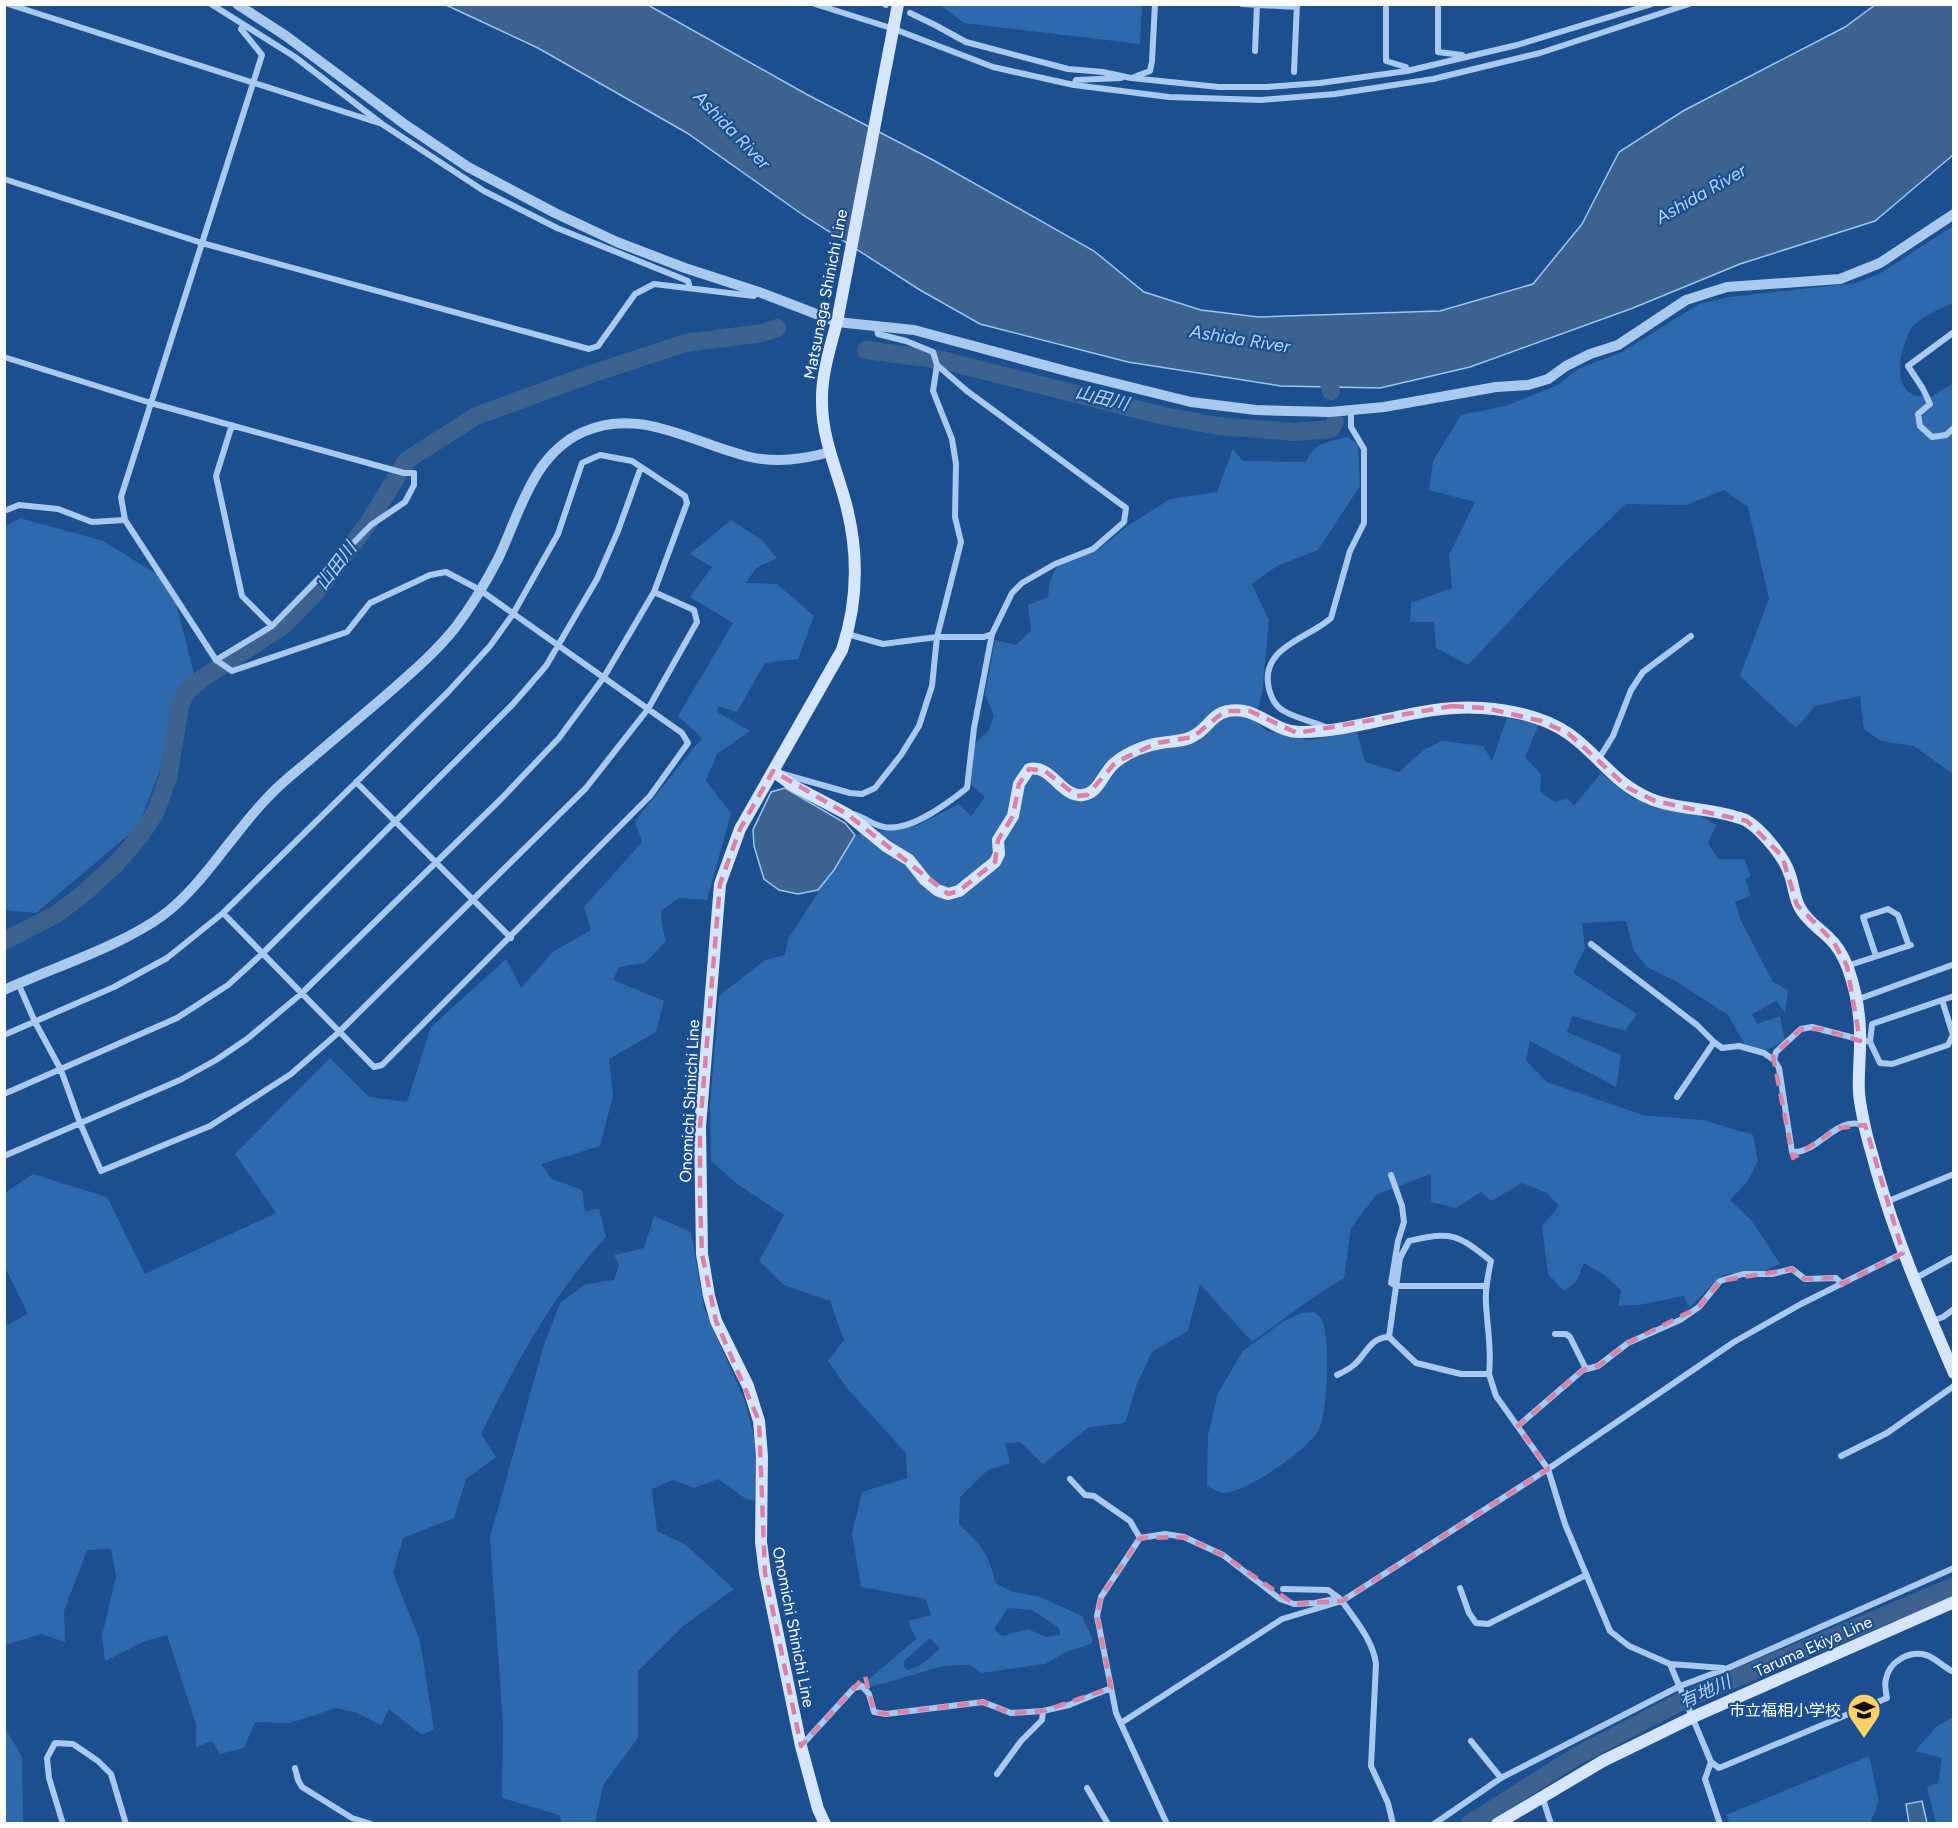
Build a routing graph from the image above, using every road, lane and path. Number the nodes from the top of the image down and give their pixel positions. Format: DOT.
graph roads {
  1 [pos="8,4"];
  2 [pos="211,4"];
  3 [pos="237,4"];
  4 [pos="815,4"];
  5 [pos="898,4"];
  6 [pos="1155,4"];
  7 [pos="1242,4"];
  8 [pos="1386,4"];
  9 [pos="1438,4"];
  10 [pos="1652,4"];
  11 [pos="1689,4"];
  12 [pos="1257,5"];
  13 [pos="1297,6"];
  14 [pos="910,13"];
  15 [pos="243,24"];
  16 [pos="893,35"];
  17 [pos="1255,51"];
  18 [pos="1468,55"];
  19 [pos="1407,71"];
  20 [pos="1294,72"];
  21 [pos="1131,78"];
  22 [pos="253,83"];
  23 [pos="1074,85"];
  24 [pos="382,124"];
  25 [pos="4,179"];
  26 [pos="1953,214"];
  27 [pos="202,243"];
  28 [pos="690,288"];
  29 [pos="759,292"];
  30 [pos="837,322"];
  31 [pos="876,326"];
  32 [pos="1953,332"];
  33 [pos="4,357"];
  34 [pos="937,365"];
  35 [pos="151,403"];
  36 [pos="1351,410"];
  37 [pos="232,425"];
  38 [pos="1953,428"];
  39 [pos="830,452"];
  40 [pos="641,467"];
  41 [pos="4,511"];
  42 [pos="125,520"];
  43 [pos="480,590"];
  44 [pos="654,592"];
  45 [pos="513,614"];
  46 [pos="272,626"];
  47 [pos="847,634"];
  48 [pos="992,634"];
  49 [pos="1691,636"];
  50 [pos="937,637"];
  51 [pos="558,645"];
  52 [pos="216,660"];
  53 [pos="604,677"];
  54 [pos="648,709"];
  55 [pos="1329,729"];
  56 [pos="1598,760"];
  57 [pos="773,771"];
  58 [pos="356,783"];
  59 [pos="847,814"];
  60 [pos="396,822"];
  61 [pos="436,862"];
  62 [pos="472,899"];
  63 [pos="223,913"];
  64 [pos="511,938"];
  65 [pos="1591,944"];
  66 [pos="263,953"];
  67 [pos="1876,956"];
  68 [pos="1952,965"];
  69 [pos="1847,966"];
  70 [pos="18,983"];
  71 [pos="4,990"];
  72 [pos="301,994"];
  73 [pos="1953,996"];
  74 [pos="1856,1000"];
  75 [pos="1942,1000"];
  76 [pos="35,1022"];
  77 [pos="338,1033"];
  78 [pos="4,1035"];
  79 [pos="1714,1042"];
  80 [pos="1865,1042"];
  81 [pos="1774,1060"];
  82 [pos="62,1070"];
  83 [pos="4,1094"];
  84 [pos="1677,1097"];
  85 [pos="80,1123"];
  86 [pos="1865,1125"];
  87 [pos="4,1156"];
  88 [pos="1953,1174"];
  89 [pos="1391,1176"];
  90 [pos="1885,1202"];
  91 [pos="1903,1253"];
  92 [pos="1953,1257"];
  93 [pos="1913,1280"];
  94 [pos="1842,1284"];
  95 [pos="1396,1286"];
  96 [pos="1486,1286"];
  97 [pos="1953,1309"];
  98 [pos="1932,1321"];
  99 [pos="1555,1334"];
  100 [pos="1389,1337"];
  101 [pos="1586,1369"];
  102 [pos="1953,1373"];
  103 [pos="1489,1374"];
  104 [pos="1337,1375"];
  105 [pos="1953,1386"];
  106 [pos="1518,1426"];
  107 [pos="1841,1456"];
  108 [pos="1548,1469"];
  109 [pos="1070,1479"];
  110 [pos="1140,1538"];
  111 [pos="1953,1568"];
  112 [pos="1586,1575"];
  113 [pos="1460,1588"];
  114 [pos="1283,1589"];
  115 [pos="1341,1599"];
  116 [pos="1953,1602"];
  117 [pos="1670,1665"];
  118 [pos="1728,1668"];
  119 [pos="1953,1672"];
  120 [pos="1680,1686"];
  121 [pos="1111,1688"];
  122 [pos="1043,1711"];
  123 [pos="1693,1717"];
  124 [pos="1121,1723"];
  125 [pos="1471,1741"];
  126 [pos="801,1746"];
  127 [pos="1711,1762"];
  128 [pos="295,1768"];
  129 [pos="997,1774"];
  130 [pos="1501,1778"];
  131 [pos="1087,1788"];
  132 [pos="1542,1796"];
  133 [pos="63,1824"];
  134 [pos="126,1824"];
  135 [pos="371,1824"];
  136 [pos="825,1824"];
  137 [pos="1108,1824"];
  138 [pos="1167,1824"];
  139 [pos="1394,1824"];
  140 [pos="1434,1824"];
  141 [pos="1497,1824"];
  142 [pos="1551,1824"];
  143 [pos="1720,1824"];
  1 -- 22 [label="street"];
  2 -- 15 [label="street"];
  3 -- 29 [label="street"];
  4 -- 16 [label="street"];
  5 -- 16 [label="main road, Matsunaga Shinichi Line"];
  6 -- 21 [label="street"];
  7 -- 12 [label="street"];
  8 -- 19 [label="street"];
  9 -- 18 [label="street"];
  10 -- 18 [label="street"];
  11 -- 23 [label="street"];
  12 -- 13 [label="street"];
  12 -- 17 [label="street"];
  13 -- 20 [label="street"];
  14 -- 21 [label="street"];
  15 -- 22 [label="street"];
  15 -- 24 [label="street"];
  16 -- 23 [label="street"];
  16 -- 30 [label="main road, Matsunaga Shinichi Line"];
  18 -- 19 [label="street"];
  19 -- 21 [label="street"];
  21 -- 23 [label="street"];
  22 -- 24 [label="street"];
  22 -- 27 [label="street"];
  24 -- 28 [label="street"];
  25 -- 27 [label="street"];
  26 -- 36 [label="street"];
  27 -- 28 [label="street"];
  27 -- 35 [label="street"];
  28 -- 29 [label="street"];
  29 -- 30 [label="street"];
  30 -- 31 [label="street"];
  30 -- 39 [label="main road, Matsunaga Shinichi Line"];
  31 -- 34 [label="street"];
  31 -- 36 [label="street"];
  32 -- 38 [label="street"];
  33 -- 35 [label="street"];
  34 -- 48 [label="street"];
  34 -- 50 [label="street"];
  35 -- 37 [label="street"];
  35 -- 42 [label="street"];
  36 -- 55 [label="street"];
  37 -- 46 [label="street"];
  37 -- 46 [label="street"];
  39 -- 43 [label="street"];
  39 -- 47 [label="main road, Matsunaga Shinichi Line"];
  40 -- 44 [label="street"];
  40 -- 45 [label="street"];
  40 -- 51 [label="street"];
  41 -- 42 [label="street"];
  42 -- 52 [label="street"];
  43 -- 45 [label="street"];
  43 -- 52 [label="street"];
  43 -- 70 [label="street"];
  44 -- 53 [label="street"];
  44 -- 54 [label="street"];
  45 -- 51 [label="street"];
  45 -- 58 [label="street"];
  46 -- 52 [label="street"];
  47 -- 50 [label="street"];
  47 -- 57 [label="main road, Matsunaga Shinichi Line"];
  48 -- 50 [label="street"];
  48 -- 59 [label="street"];
  49 -- 56 [label="street"];
  50 -- 57 [label="street"];
  51 -- 53 [label="street"];
  51 -- 60 [label="street"];
  53 -- 54 [label="street"];
  53 -- 61 [label="street"];
  54 -- 62 [label="street"];
  54 -- 64 [label="street"];
  55 -- 56 [label="main road"];
  55 -- 59 [label="main road"];
  56 -- 69 [label="main road"];
  57 -- 59 [label="main road"];
  57 -- 126 [label="main road, Onomichi Shinichi Line"];
  58 -- 60 [label="street"];
  58 -- 63 [label="street"];
  60 -- 61 [label="street"];
  60 -- 66 [label="street"];
  61 -- 62 [label="street"];
  61 -- 72 [label="street"];
  62 -- 64 [label="street"];
  62 -- 77 [label="street"];
  63 -- 66 [label="street"];
  63 -- 76 [label="street"];
  64 -- 77 [label="street"];
  65 -- 79 [label="street"];
  66 -- 72 [label="street"];
  66 -- 82 [label="street"];
  67 -- 67 [label="street"];
  67 -- 69 [label="street"];
  68 -- 74 [label="street"];
  69 -- 74 [label="main road"];
  70 -- 71 [label="street"];
  70 -- 76 [label="street"];
  72 -- 77 [label="street"];
  72 -- 85 [label="street"];
  73 -- 75 [label="street"];
  74 -- 80 [label="main road"];
  75 -- 80 [label="street"];
  75 -- 80 [label="street"];
  76 -- 78 [label="street"];
  76 -- 82 [label="street"];
  77 -- 85 [label="street"];
  79 -- 81 [label="street"];
  79 -- 84 [label="street"];
  80 -- 81 [label="street"];
  80 -- 86 [label="main road"];
  81 -- 86 [label="street"];
  82 -- 83 [label="street"];
  82 -- 85 [label="street"];
  85 -- 87 [label="street"];
  86 -- 90 [label="main road"];
  88 -- 90 [label="street"];
  89 -- 95 [label="street"];
  90 -- 91 [label="main road"];
  91 -- 93 [label="main road"];
  91 -- 94 [label="street"];
  92 -- 93 [label="street"];
  93 -- 98 [label="main road"];
  94 -- 101 [label="street"];
  94 -- 108 [label="street"];
  95 -- 96 [label="street"];
  95 -- 96 [label="street"];
  95 -- 100 [label="street"];
  96 -- 103 [label="street"];
  97 -- 98 [label="street"];
  98 -- 102 [label="main road"];
  99 -- 101 [label="street"];
  100 -- 103 [label="street"];
  100 -- 104 [label="street"];
  101 -- 106 [label="street"];
  103 -- 106 [label="street"];
  105 -- 107 [label="street"];
  106 -- 108 [label="street"];
  108 -- 112 [label="street"];
  108 -- 115 [label="street"];
  109 -- 110 [label="street"];
  110 -- 115 [label="street"];
  110 -- 121 [label="street"];
  111 -- 118 [label="street"];
  112 -- 113 [label="street"];
  112 -- 117 [label="street"];
  114 -- 115 [label="street"];
  115 -- 124 [label="street"];
  115 -- 139 [label="street"];
  116 -- 123 [label="main road, Taruma Ekiya Line"];
  117 -- 118 [label="street"];
  117 -- 120 [label="street"];
  118 -- 120 [label="street"];
  119 -- 127 [label="street"];
  120 -- 123 [label="street"];
  120 -- 130 [label="street"];
  121 -- 122 [label="street"];
  121 -- 124 [label="street"];
  122 -- 126 [label="street"];
  122 -- 129 [label="street"];
  123 -- 127 [label="street"];
  123 -- 132 [label="main road, Taruma Ekiya Line"];
  124 -- 138 [label="street"];
  125 -- 130 [label="street"];
  126 -- 136 [label="main road, Onomichi Shinichi Line"];
  127 -- 143 [label="street"];
  128 -- 135 [label="street"];
  130 -- 140 [label="street"];
  131 -- 137 [label="street"];
  132 -- 141 [label="main road, Taruma Ekiya Line"];
  132 -- 142 [label="street"];
  133 -- 134 [label="street"];
}
